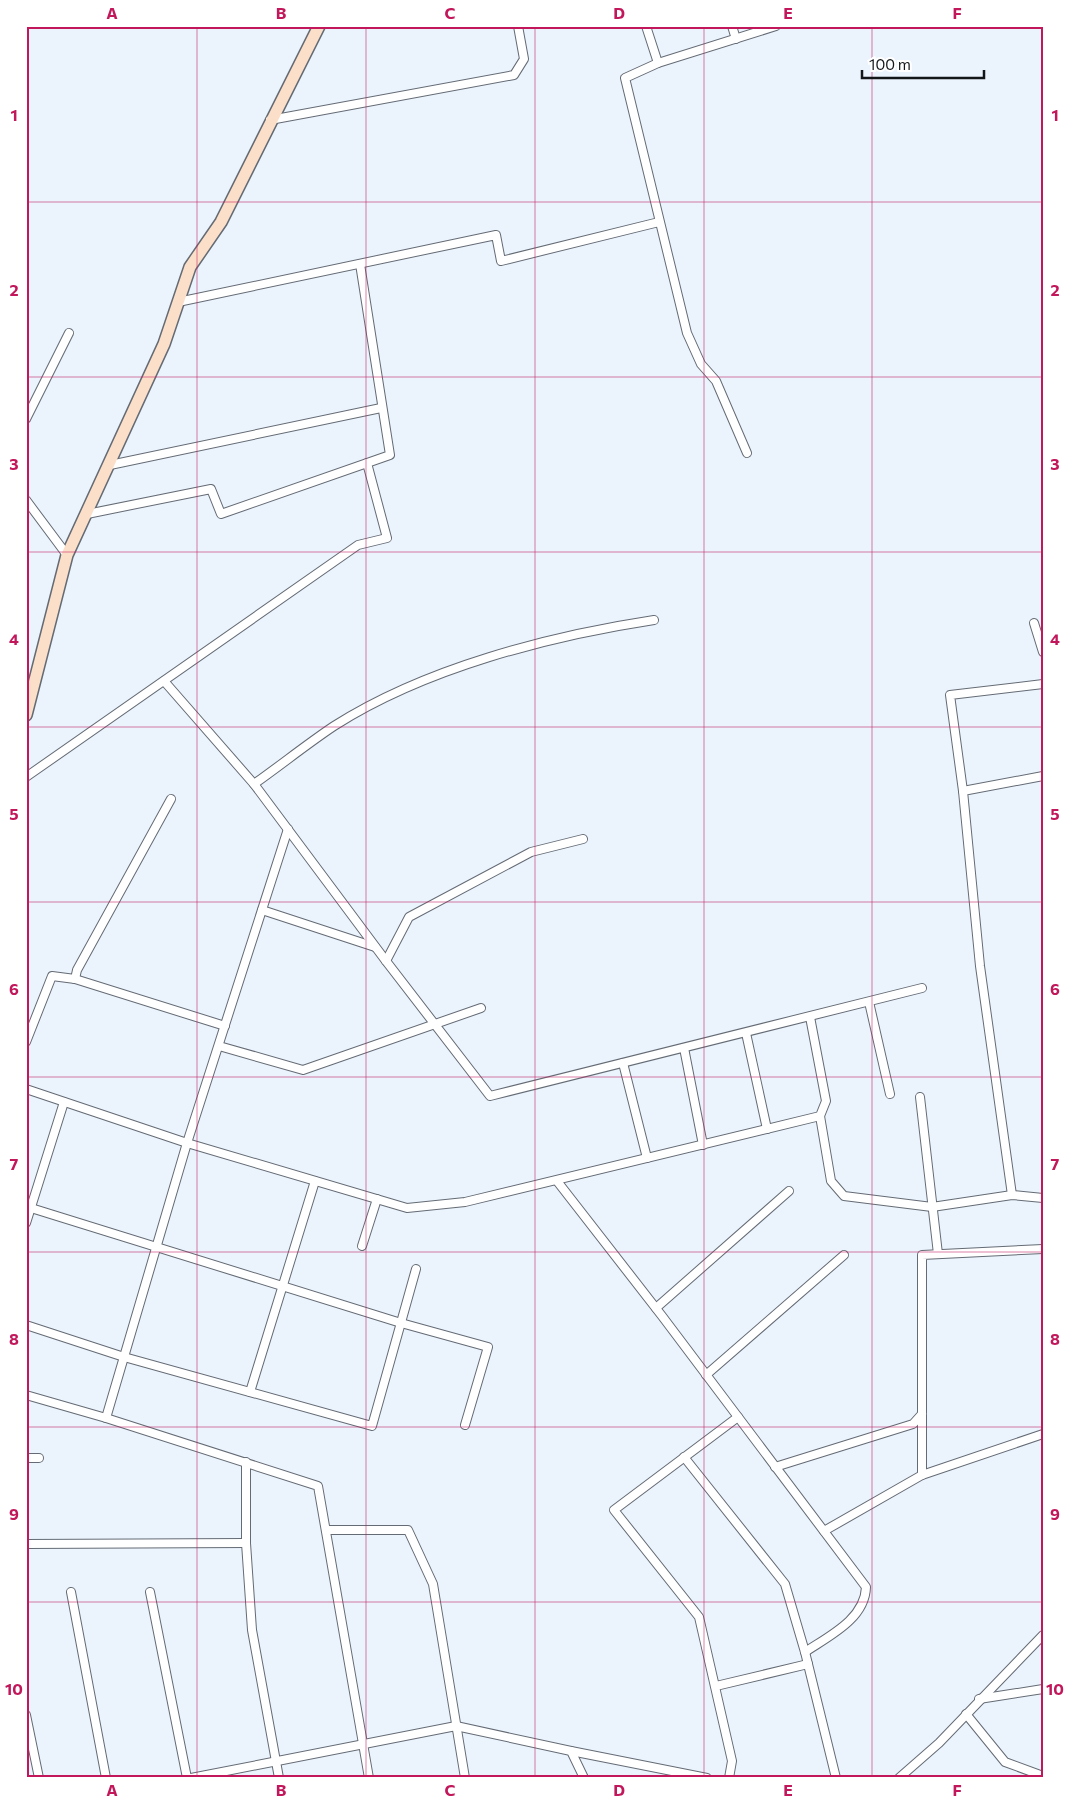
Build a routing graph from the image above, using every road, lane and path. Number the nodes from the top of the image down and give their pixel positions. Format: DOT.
graph roads {
  1 [pos="319,26"];
  2 [pos="518,26"];
  3 [pos="646,26"];
  4 [pos="732,26"];
  5 [pos="776,26"];
  6 [pos="736,38"];
  7 [pos="658,63"];
  8 [pos="270,120"];
  9 [pos="659,222"];
  10 [pos="360,264"];
  11 [pos="178,302"];
  12 [pos="69,333"];
  13 [pos="381,408"];
  14 [pos="26,419"];
  15 [pos="747,453"];
  16 [pos="367,463"];
  17 [pos="110,465"];
  18 [pos="26,500"];
  19 [pos="87,514"];
  20 [pos="67,555"];
  21 [pos="654,620"];
  22 [pos="1034,623"];
  23 [pos="1043,652"];
  24 [pos="164,681"];
  25 [pos="1043,684"];
  26 [pos="26,715"];
  27 [pos="1043,776"];
  28 [pos="26,777"];
  29 [pos="254,784"];
  30 [pos="963,790"];
  31 [pos="171,799"];
  32 [pos="288,830"];
  33 [pos="583,839"];
  34 [pos="262,910"];
  35 [pos="375,946"];
  36 [pos="386,961"];
  37 [pos="75,979"];
  38 [pos="922,988"];
  39 [pos="869,1002"];
  40 [pos="482,1008"];
  41 [pos="810,1017"];
  42 [pos="435,1024"];
  43 [pos="225,1026"];
  44 [pos="746,1032"];
  45 [pos="26,1042"];
  46 [pos="219,1046"];
  47 [pos="684,1048"];
  48 [pos="624,1063"];
  49 [pos="26,1089"];
  50 [pos="890,1094"];
  51 [pos="920,1097"];
  52 [pos="64,1102"];
  53 [pos="820,1116"];
  54 [pos="767,1129"];
  55 [pos="187,1143"];
  56 [pos="703,1145"];
  57 [pos="647,1158"];
  58 [pos="316,1181"];
  59 [pos="557,1181"];
  60 [pos="789,1191"];
  61 [pos="1012,1195"];
  62 [pos="1043,1198"];
  63 [pos="377,1199"];
  64 [pos="932,1207"];
  65 [pos="31,1208"];
  66 [pos="26,1223"];
  67 [pos="362,1246"];
  68 [pos="1043,1248"];
  69 [pos="156,1249"];
  70 [pos="938,1254"];
  71 [pos="844,1255"];
  72 [pos="416,1269"];
  73 [pos="282,1287"];
  74 [pos="656,1308"];
  75 [pos="401,1323"];
  76 [pos="26,1325"];
  77 [pos="124,1357"];
  78 [pos="706,1374"];
  79 [pos="250,1392"];
  80 [pos="26,1395"];
  81 [pos="922,1414"];
  82 [pos="738,1417"];
  83 [pos="106,1418"];
  84 [pos="465,1425"];
  85 [pos="1043,1434"];
  86 [pos="684,1457"];
  87 [pos="26,1458"];
  88 [pos="39,1458"];
  89 [pos="246,1462"];
  90 [pos="775,1466"];
  91 [pos="922,1475"];
  92 [pos="326,1530"];
  93 [pos="824,1531"];
  94 [pos="246,1543"];
  95 [pos="26,1544"];
  96 [pos="71,1592"];
  97 [pos="150,1592"];
  98 [pos="1043,1635"];
  99 [pos="805,1652"];
  100 [pos="808,1664"];
  101 [pos="716,1686"];
  102 [pos="1043,1689"];
  103 [pos="980,1699"];
  104 [pos="966,1714"];
  105 [pos="26,1715"];
  106 [pos="456,1726"];
  107 [pos="363,1744"];
  108 [pos="571,1751"];
  109 [pos="276,1761"];
  110 [pos="580,1769"];
  111 [pos="1043,1776"];
  112 [pos="39,1778"];
  113 [pos="106,1778"];
  114 [pos="187,1778"];
  115 [pos="191,1778"];
  116 [pos="279,1778"];
  117 [pos="369,1778"];
  118 [pos="465,1778"];
  119 [pos="578,1778"];
  120 [pos="584,1778"];
  121 [pos="707,1778"];
  122 [pos="730,1778"];
  123 [pos="836,1778"];
  124 [pos="899,1778"];
  1 -- 8 [label="street"];
  2 -- 8 [label="street"];
  3 -- 7 [label="street"];
  4 -- 6 [label="street"];
  5 -- 6 [label="street"];
  6 -- 7 [label="street"];
  7 -- 9 [label="street"];
  8 -- 11 [label="street"];
  9 -- 10 [label="street"];
  9 -- 15 [label="street"];
  10 -- 11 [label="street"];
  10 -- 13 [label="street"];
  11 -- 17 [label="street"];
  12 -- 14 [label="street"];
  13 -- 16 [label="street"];
  13 -- 17 [label="street"];
  16 -- 19 [label="street"];
  16 -- 24 [label="street"];
  17 -- 19 [label="street"];
  18 -- 20 [label="street"];
  19 -- 20 [label="street"];
  20 -- 26 [label="street"];
  21 -- 29 [label="street"];
  22 -- 23 [label="street"];
  24 -- 28 [label="street"];
  24 -- 29 [label="street"];
  25 -- 30 [label="street"];
  27 -- 30 [label="street"];
  29 -- 32 [label="street"];
  30 -- 61 [label="street"];
  31 -- 37 [label="street"];
  32 -- 34 [label="street"];
  32 -- 35 [label="street"];
  33 -- 36 [label="street"];
  34 -- 35 [label="street"];
  34 -- 43 [label="street"];
  35 -- 36 [label="street"];
  36 -- 42 [label="street"];
  37 -- 43 [label="street"];
  37 -- 45 [label="street"];
  38 -- 39 [label="street"];
  39 -- 41 [label="street"];
  39 -- 50 [label="street"];
  40 -- 42 [label="street"];
  41 -- 44 [label="street"];
  41 -- 53 [label="street"];
  42 -- 46 [label="street"];
  42 -- 48 [label="street"];
  43 -- 46 [label="street"];
  44 -- 47 [label="street"];
  44 -- 54 [label="street"];
  46 -- 55 [label="street"];
  47 -- 48 [label="street"];
  47 -- 56 [label="street"];
  48 -- 57 [label="street"];
  49 -- 52 [label="street"];
  51 -- 64 [label="street"];
  52 -- 55 [label="street"];
  52 -- 65 [label="street"];
  53 -- 54 [label="street"];
  53 -- 64 [label="street"];
  54 -- 56 [label="street"];
  55 -- 58 [label="street"];
  55 -- 69 [label="street"];
  56 -- 57 [label="street"];
  57 -- 59 [label="street"];
  58 -- 63 [label="street"];
  58 -- 73 [label="street"];
  59 -- 63 [label="street"];
  59 -- 74 [label="street"];
  60 -- 74 [label="street"];
  61 -- 62 [label="street"];
  61 -- 64 [label="street"];
  63 -- 67 [label="street"];
  64 -- 70 [label="street"];
  65 -- 66 [label="street"];
  65 -- 69 [label="street"];
  68 -- 70 [label="street"];
  69 -- 73 [label="street"];
  69 -- 77 [label="street"];
  70 -- 81 [label="street"];
  71 -- 78 [label="street"];
  72 -- 75 [label="street"];
  73 -- 75 [label="street"];
  73 -- 79 [label="street"];
  74 -- 78 [label="street"];
  75 -- 79 [label="street"];
  75 -- 84 [label="street"];
  76 -- 77 [label="street"];
  77 -- 79 [label="street"];
  77 -- 83 [label="street"];
  78 -- 82 [label="street"];
  80 -- 83 [label="street"];
  81 -- 90 [label="street"];
  81 -- 91 [label="street"];
  82 -- 86 [label="street"];
  82 -- 90 [label="street"];
  83 -- 89 [label="street"];
  85 -- 91 [label="street"];
  86 -- 99 [label="street"];
  86 -- 101 [label="street"];
  87 -- 88 [label="street"];
  89 -- 92 [label="street"];
  89 -- 94 [label="street"];
  90 -- 93 [label="street"];
  91 -- 93 [label="street"];
  92 -- 106 [label="street"];
  92 -- 107 [label="street"];
  93 -- 99 [label="street"];
  94 -- 95 [label="street"];
  94 -- 109 [label="street"];
  96 -- 113 [label="street"];
  97 -- 114 [label="street"];
  98 -- 103 [label="street"];
  99 -- 100 [label="street"];
  100 -- 101 [label="street"];
  100 -- 123 [label="street"];
  101 -- 122 [label="street"];
  102 -- 103 [label="street"];
  103 -- 104 [label="street"];
  104 -- 111 [label="street"];
  104 -- 124 [label="street"];
  105 -- 112 [label="street"];
  106 -- 107 [label="street"];
  106 -- 108 [label="street"];
  106 -- 118 [label="street"];
  107 -- 109 [label="street"];
  107 -- 117 [label="street"];
  108 -- 110 [label="street"];
  108 -- 121 [label="street"];
  109 -- 115 [label="street"];
  109 -- 116 [label="street"];
  110 -- 119 [label="street"];
  110 -- 120 [label="street"];
}
